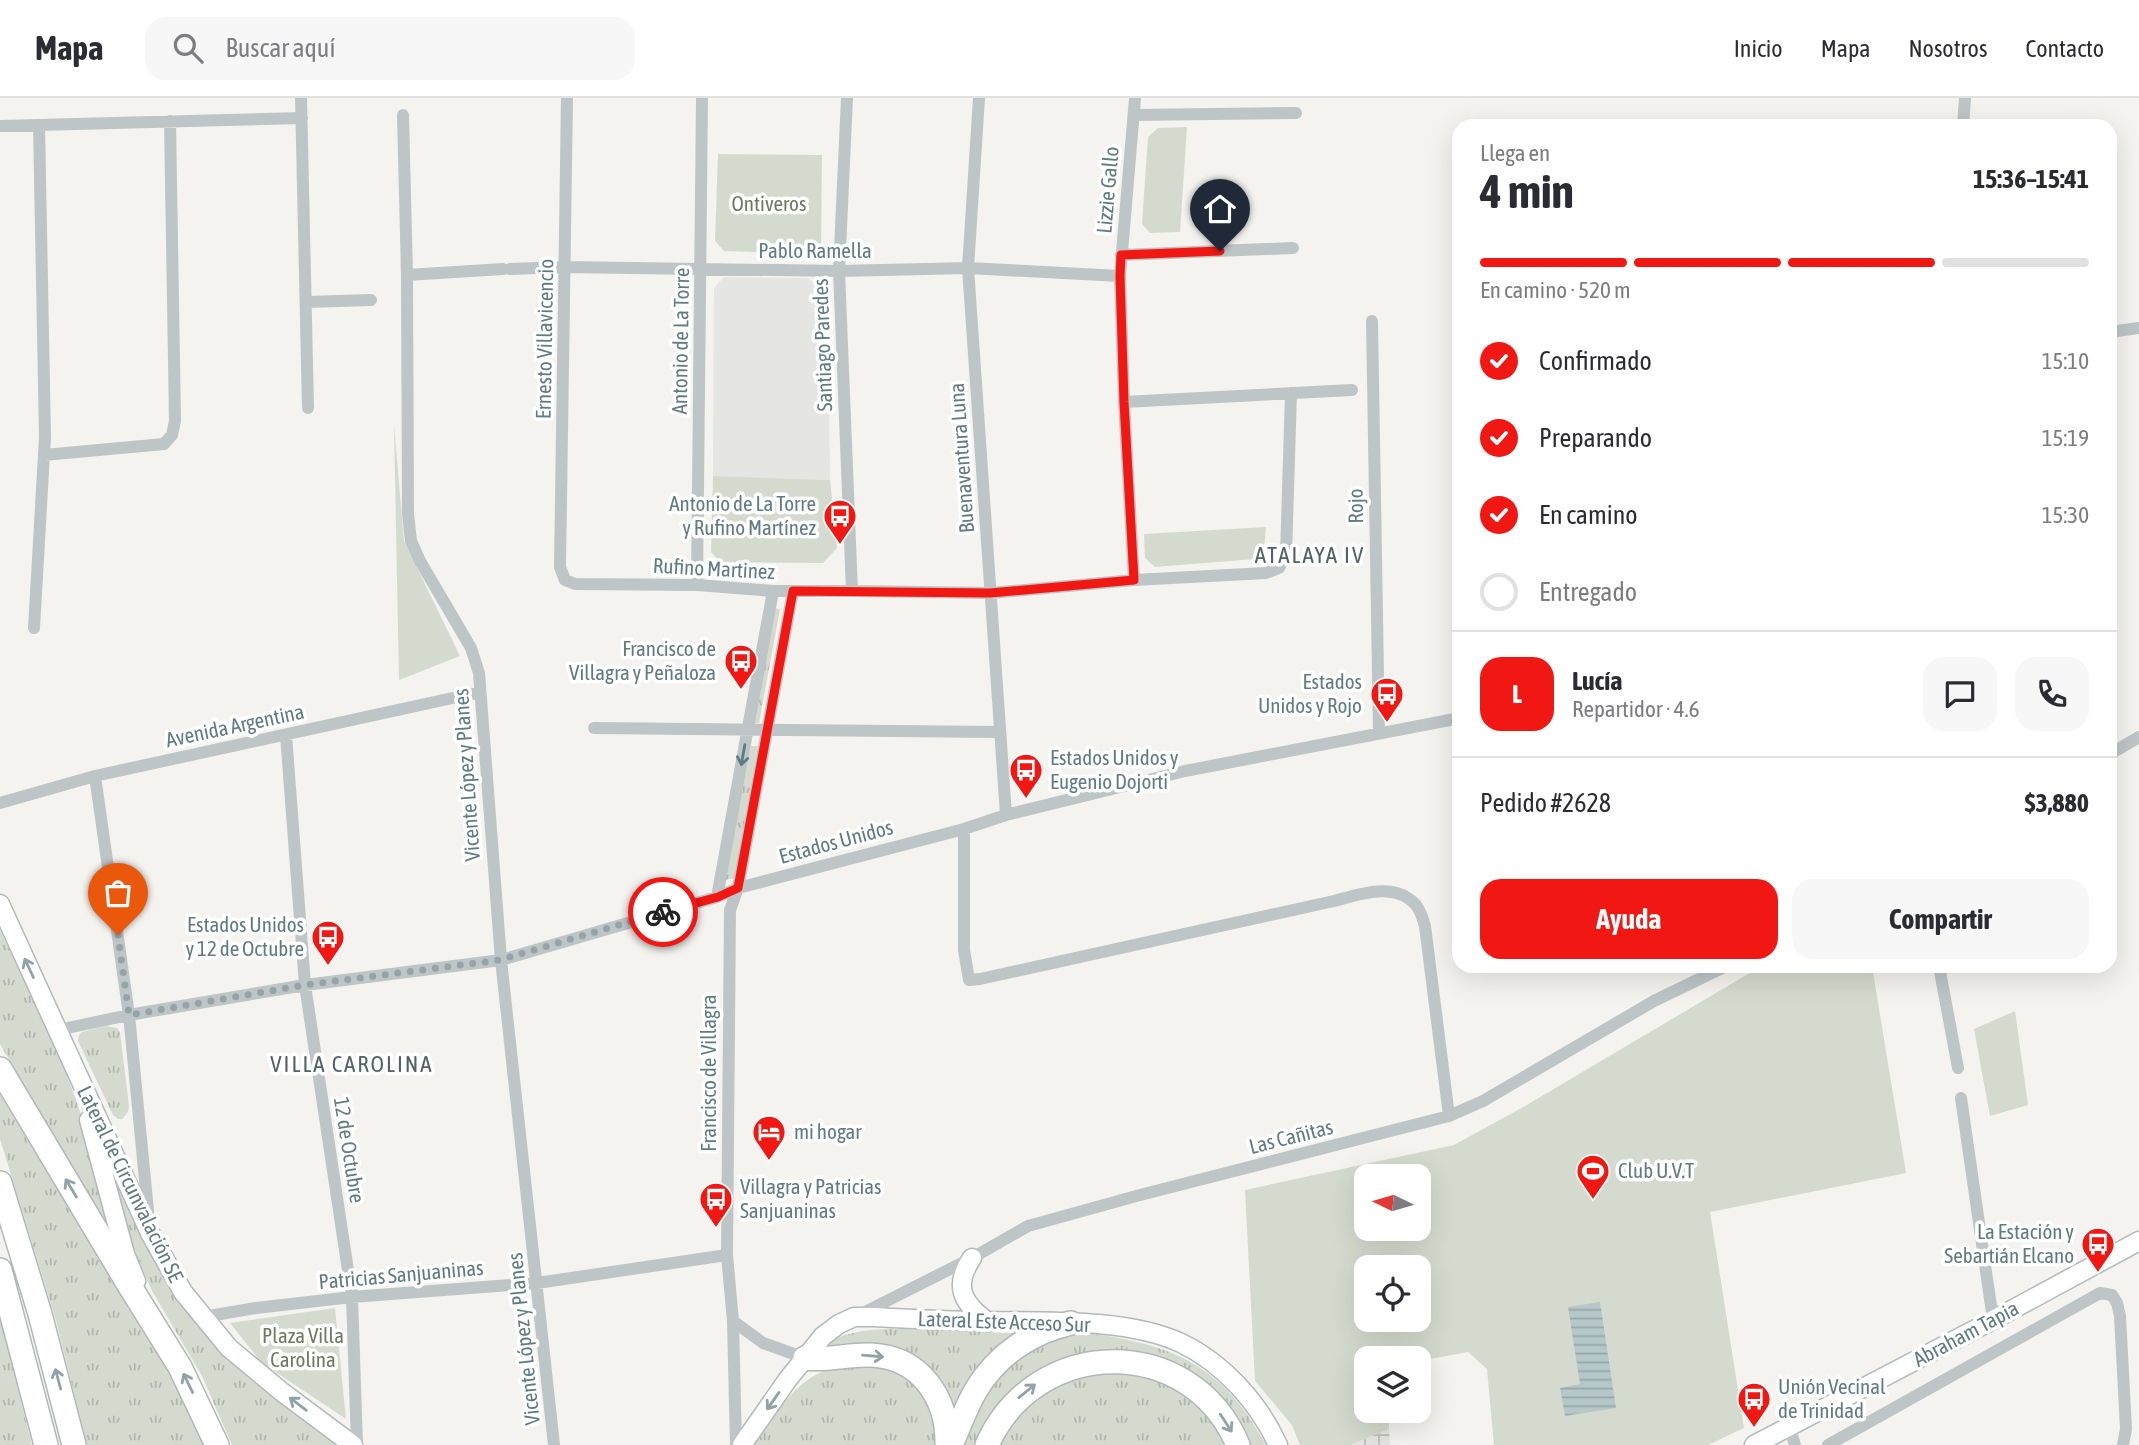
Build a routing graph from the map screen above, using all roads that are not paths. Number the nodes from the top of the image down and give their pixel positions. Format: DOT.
graph roads {
  1 [pos="301,98"];
  2 [pos="567,98"];
  3 [pos="702,98"];
  4 [pos="846,98"];
  5 [pos="979,98"];
  6 [pos="1135,98"];
  7 [pos="1965,98"];
  8 [pos="1296,113"];
  9 [pos="1134,115"];
  10 [pos="403,116"];
  11 [pos="302,118"];
  12 [pos="1964,119"];
  13 [pos="170,121"];
  14 [pos="39,125"];
  15 [pos="0,126"];
  16 [pos="1293,248"];
  17 [pos="1121,255"];
  18 [pos="566,267"];
  19 [pos="968,268"];
  20 [pos="702,269"];
  21 [pos="839,271"];
  22 [pos="407,275"];
  23 [pos="1120,276"];
  24 [pos="371,300"];
  25 [pos="306,302"];
  26 [pos="1372,321"];
  27 [pos="2139,328"];
  28 [pos="2117,331"];
  29 [pos="1352,390"];
  30 [pos="1291,393"];
  31 [pos="1124,402"];
  32 [pos="308,408"];
  33 [pos="44,455"];
  34 [pos="565,580"];
  35 [pos="1134,580"];
  36 [pos="697,585"];
  37 [pos="793,591"];
  38 [pos="852,591"];
  39 [pos="773,592"];
  40 [pos="990,593"];
  41 [pos="34,628"];
  42 [pos="480,692"];
  43 [pos="1452,719"];
  44 [pos="594,728"];
  45 [pos="748,728"];
  46 [pos="766,730"];
  47 [pos="999,732"];
  48 [pos="1378,733"];
  49 [pos="286,735"];
  50 [pos="2139,737"];
  51 [pos="2117,750"];
  52 [pos="95,776"];
  53 [pos="0,803"];
  54 [pos="1006,815"];
  55 [pos="964,829"];
  56 [pos="738,888"];
  57 [pos="718,897"];
  58 [pos="0,904"];
  59 [pos="730,910"];
  60 [pos="500,960"];
  61 [pos="1712,973"];
  62 [pos="1940,973"];
  63 [pos="305,985"];
  64 [pos="129,1015"];
  65 [pos="58,1030"];
  66 [pos="1958,1068"];
  67 [pos="0,1069"];
  68 [pos="78,1075"];
  69 [pos="1961,1098"];
  70 [pos="1449,1116"];
  71 [pos="0,1183"];
  72 [pos="150,1233"];
  73 [pos="2139,1241"];
  74 [pos="727,1255"];
  75 [pos="972,1258"];
  76 [pos="0,1270"];
  77 [pos="537,1283"];
  78 [pos="352,1297"];
  79 [pos="203,1317"];
  80 [pos="854,1317"];
  81 [pos="1993,1320"];
  82 [pos="733,1321"];
  83 [pos="988,1321"];
  84 [pos="1071,1323"];
  85 [pos="169,1347"];
  86 [pos="805,1358"];
  87 [pos="1790,1426"];
  88 [pos="1765,1442"];
  89 [pos="46,1445"];
  90 [pos="74,1445"];
  91 [pos="216,1445"];
  92 [pos="355,1445"];
  93 [pos="554,1445"];
  94 [pos="736,1445"];
  95 [pos="742,1445"];
  96 [pos="949,1445"];
  97 [pos="986,1445"];
  98 [pos="1238,1445"];
  99 [pos="1278,1445"];
  100 [pos="1795,1445"];
  101 [pos="1828,1445"];
  102 [pos="2123,1445"];
  1 -- 11 [label="street"];
  2 -- 18 [label="street, Ernesto Villavicencio"];
  3 -- 20 [label="street, Antonio de La Torre"];
  4 -- 21 [label="street, Santiago Paredes"];
  5 -- 19 [label="street, Buenaventura Luna"];
  6 -- 9 [label="street, Lizzie Gallo"];
  7 -- 12 [label="street"];
  8 -- 9 [label="street"];
  9 -- 17 [label="street, Lizzie Gallo"];
  10 -- 22 [label="street, Vicente López y Planes"];
  11 -- 13 [label="street"];
  11 -- 25 [label="street"];
  13 -- 14 [label="street"];
  13 -- 33 [label="street"];
  14 -- 15 [label="street"];
  14 -- 33 [label="street"];
  16 -- 17 [label="street"];
  17 -- 23 [label="street, Lizzie Gallo"];
  18 -- 20 [label="street, Pablo Ramella"];
  18 -- 22 [label="street, Pablo Ramella"];
  18 -- 34 [label="street, Ernesto Villavicencio"];
  19 -- 21 [label="street, Pablo Ramella"];
  19 -- 23 [label="street, Pablo Ramella"];
  19 -- 40 [label="street, Buenaventura Luna"];
  20 -- 21 [label="street, Pablo Ramella"];
  20 -- 36 [label="street, Antonio de La Torre"];
  21 -- 38 [label="street, Santiago Paredes"];
  22 -- 42 [label="street, Vicente López y Planes"];
  23 -- 31 [label="street, Lizzie Gallo"];
  24 -- 25 [label="street"];
  25 -- 32 [label="street"];
  26 -- 48 [label="street, Rojo"];
  27 -- 28 [label="street"];
  29 -- 30 [label="street"];
  30 -- 31 [label="street"];
  30 -- 35 [label="street, Rufino Martinez"];
  31 -- 35 [label="street, Lizzie Gallo"];
  33 -- 41 [label="street"];
  34 -- 36 [label="street, Rufino Martinez"];
  35 -- 40 [label="street, Rufino Martinez"];
  36 -- 39 [label="street, Rufino Martinez"];
  37 -- 38 [label="street, Rufino Martinez"];
  37 -- 39 [label="street, Rufino Martinez"];
  37 -- 46 [label="street, Francisco de Villagra"];
  38 -- 40 [label="street, Rufino Martinez"];
  39 -- 45 [label="street"];
  40 -- 47 [label="street, Buenaventura Luna"];
  42 -- 49 [label="street, Avenida Argentina"];
  42 -- 60 [label="street, Vicente López y Planes"];
  43 -- 48 [label="street, Estados Unidos"];
  44 -- 45 [label="street"];
  45 -- 46 [label="street"];
  45 -- 57 [label="street, one-way"];
  46 -- 47 [label="street"];
  46 -- 56 [label="street, Francisco de Villagra"];
  47 -- 54 [label="street, Buenaventura Luna"];
  48 -- 54 [label="street, Estados Unidos"];
  49 -- 52 [label="street, Avenida Argentina"];
  49 -- 63 [label="street, 12 de Octubre"];
  50 -- 51 [label="street"];
  52 -- 53 [label="street, Avenida Argentina"];
  52 -- 64 [label="street"];
  54 -- 55 [label="street, Estados Unidos"];
  55 -- 56 [label="street, Estados Unidos"];
  55 -- 70 [label="street"];
  56 -- 57 [label="street, Estados Unidos"];
  56 -- 59 [label="street, Francisco de Villagra"];
  57 -- 59 [label="street"];
  57 -- 60 [label="street, Estados Unidos"];
  65 -- 58 [label="street, Lateral de Circunvalación SE, one-way"];
  59 -- 74 [label="street, Francisco de Villagra"];
  60 -- 63 [label="street, Estados Unidos"];
  60 -- 77 [label="street, Vicente López y Planes"];
  61 -- 70 [label="street, Las Cañitas"];
  62 -- 66 [label="street"];
  63 -- 64 [label="street, Estados Unidos"];
  63 -- 78 [label="street, 12 de Octubre"];
  64 -- 65 [label="street, Estados Unidos"];
  64 -- 72 [label="street"];
  65 -- 68 [label="street, Lateral de Circunvalación SE"];
  85 -- 67 [label="highway, one-way"];
  68 -- 72 [label="street, Lateral de Circunvalación SE"];
  68 -- 85 [label="street"];
  69 -- 81 [label="street"];
  70 -- 75 [label="street, Las Cañitas"];
  90 -- 71 [label="highway, one-way"];
  72 -- 79 [label="street, Lateral de Circunvalación SE"];
  73 -- 81 [label="street, Abraham Tapia"];
  74 -- 77 [label="street, Patricias Sanjuaninas"];
  74 -- 82 [label="street, Francisco de Villagra"];
  75 -- 80 [label="street, Las Cañitas"];
  75 -- 83 [label="street"];
  76 -- 89 [label="highway"];
  77 -- 78 [label="street, Patricias Sanjuaninas"];
  77 -- 93 [label="street, Vicente López y Planes"];
  78 -- 79 [label="street, Patricias Sanjuaninas"];
  78 -- 92 [label="street, 12 de Octubre"];
  92 -- 79 [label="street, Lateral de Circunvalación SE, one-way"];
  80 -- 83 [label="street, Lateral Este Acceso Sur"];
  80 -- 86 [label="street"];
  81 -- 87 [label="street, Abraham Tapia"];
  82 -- 86 [label="street"];
  82 -- 94 [label="street, Francisco de Villagra"];
  83 -- 84 [label="street, Lateral Este Acceso Sur"];
  84 -- 96 [label="highway"];
  84 -- 99 [label="street, Lateral Este Acceso Sur"];
  91 -- 85 [label="highway, one-way"];
  86 -- 95 [label="street, one-way"];
  86 -- 96 [label="highway, one-way"];
  87 -- 88 [label="street, Abraham Tapia"];
  87 -- 100 [label="street"];
  97 -- 98 [label="highway, one-way"];
  101 -- 102 [label="street"];
}
